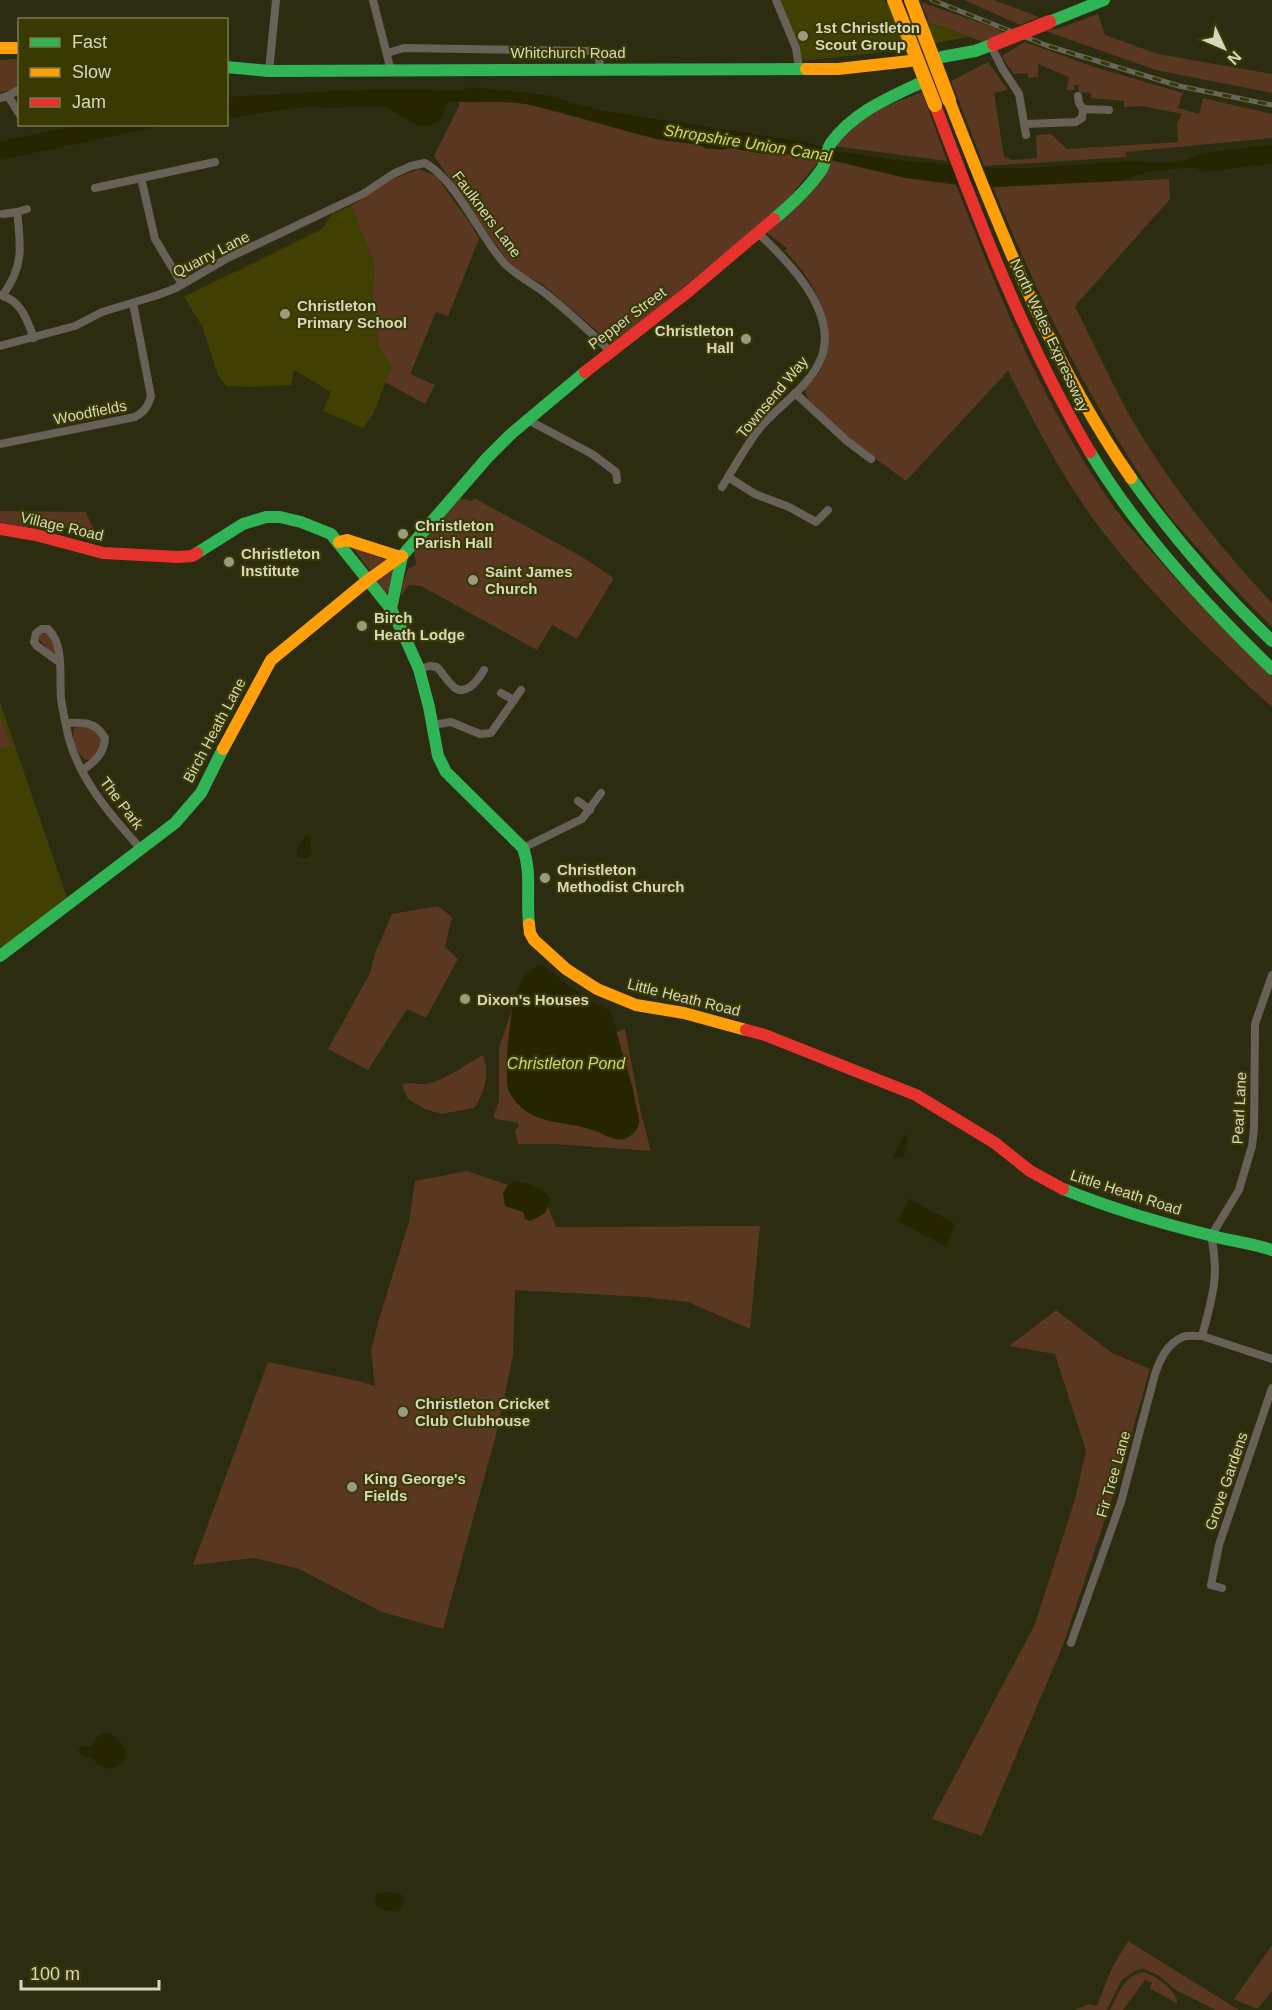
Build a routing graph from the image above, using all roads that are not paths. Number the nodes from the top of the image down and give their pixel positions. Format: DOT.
graph roads {
  1 [pos="276,0"];
  2 [pos="373,0"];
  3 [pos="776,0"];
  4 [pos="894,0"];
  5 [pos="911,0"];
  6 [pos="1104,0"];
  7 [pos="992,45"];
  8 [pos="0,48"];
  9 [pos="18,48"];
  10 [pos="387,53"];
  11 [pos="942,57"];
  12 [pos="910,61"];
  13 [pos="228,67"];
  14 [pos="601,69"];
  15 [pos="799,69"];
  16 [pos="269,71"];
  17 [pos="391,72"];
  18 [pos="918,84"];
  19 [pos="18,90"];
  20 [pos="1078,96"];
  21 [pos="4,97"];
  22 [pos="1083,109"];
  23 [pos="1109,110"];
  24 [pos="18,113"];
  25 [pos="1025,124"];
  26 [pos="1026,135"];
  27 [pos="215,162"];
  28 [pos="425,163"];
  29 [pos="141,178"];
  30 [pos="95,188"];
  31 [pos="27,209"];
  32 [pos="17,212"];
  33 [pos="3,214"];
  34 [pos="757,232"];
  35 [pos="182,284"];
  36 [pos="1,295"];
  37 [pos="133,303"];
  38 [pos="34,339"];
  39 [pos="0,346"];
  40 [pos="610,351"];
  41 [pos="795,393"];
  42 [pos="528,420"];
  43 [pos="0,444"];
  44 [pos="871,459"];
  45 [pos="728,477"];
  46 [pos="616,480"];
  47 [pos="722,487"];
  48 [pos="828,510"];
  49 [pos="0,529"];
  50 [pos="339,542"];
  51 [pos="401,557"];
  52 [pos="368,580"];
  53 [pos="391,609"];
  54 [pos="1272,641"];
  55 [pos="59,662"];
  56 [pos="419,669"];
  57 [pos="1272,669"];
  58 [pos="484,670"];
  59 [pos="521,690"];
  60 [pos="501,693"];
  61 [pos="514,700"];
  62 [pos="66,723"];
  63 [pos="432,725"];
  64 [pos="83,770"];
  65 [pos="601,793"];
  66 [pos="578,801"];
  67 [pos="590,810"];
  68 [pos="523,848"];
  69 [pos="142,850"];
  70 [pos="0,956"];
  71 [pos="1272,975"];
  72 [pos="1211,1236"];
  73 [pos="1272,1250"];
  74 [pos="1202,1336"];
  75 [pos="1272,1359"];
  76 [pos="1272,1388"];
  77 [pos="1222,1588"];
  78 [pos="1071,1643"];
  1 -- 16 [label="street"];
  2 -- 10 [label="street"];
  3 -- 15 [label="street"];
  4 -- 57 [label="main road, North Wales Expressway, bridge"];
  5 -- 54 [label="main road, North Wales Expressway, bridge"];
  6 -- 7 [label="main road, bridge"];
  7 -- 11 [label="main road"];
  7 -- 25 [label="street"];
  8 -- 9 [label="main road"];
  10 -- 14 [label="street"];
  10 -- 17 [label="street"];
  12 -- 15 [label="main road, Whitchurch Road"];
  13 -- 16 [label="main road, Whitchurch Road"];
  14 -- 15 [label="main road, Whitchurch Road"];
  14 -- 17 [label="main road, Whitchurch Road"];
  16 -- 17 [label="main road, Whitchurch Road"];
  18 -- 34 [label="main road, Pepper Street"];
  19 -- 21 [label="street"];
  20 -- 22 [label="street"];
  21 -- 24 [label="street"];
  22 -- 23 [label="street"];
  22 -- 25 [label="street"];
  25 -- 26 [label="street"];
  27 -- 29 [label="street"];
  28 -- 35 [label="street, Quarry Lane"];
  28 -- 40 [label="street, Faulkners Lane"];
  29 -- 30 [label="street"];
  29 -- 35 [label="street"];
  31 -- 32 [label="street"];
  32 -- 33 [label="street"];
  32 -- 36 [label="street"];
  34 -- 40 [label="main road, Pepper Street"];
  34 -- 41 [label="street, Townsend Way"];
  35 -- 37 [label="street, Quarry Lane"];
  36 -- 38 [label="street"];
  37 -- 38 [label="street, Quarry Lane"];
  37 -- 43 [label="street, Woodfields"];
  38 -- 39 [label="street, Quarry Lane"];
  40 -- 42 [label="main road, Pepper Street"];
  41 -- 44 [label="street"];
  41 -- 45 [label="street, Townsend Way"];
  42 -- 46 [label="street"];
  42 -- 51 [label="main road, Pepper Street"];
  45 -- 47 [label="street, Townsend Way"];
  45 -- 48 [label="street"];
  49 -- 50 [label="main road, Village Road"];
  50 -- 51 [label="main road"];
  50 -- 52 [label="main road, Village Road"];
  51 -- 52 [label="main road, Pepper Street"];
  51 -- 53 [label="main road, Pepper Street"];
  52 -- 53 [label="main road"];
  52 -- 69 [label="main road, Birch Heath Lane"];
  53 -- 56 [label="main road"];
  55 -- 62 [label="street, The Park"];
  56 -- 58 [label="street"];
  56 -- 63 [label="main road"];
  59 -- 61 [label="street"];
  60 -- 61 [label="street"];
  61 -- 63 [label="street"];
  62 -- 64 [label="street, The Park"];
  62 -- 64 [label="street, The Park"];
  63 -- 68 [label="main road"];
  64 -- 69 [label="street, The Park"];
  65 -- 67 [label="street"];
  66 -- 67 [label="street"];
  67 -- 68 [label="street"];
  68 -- 72 [label="main road, Little Heath Road"];
  69 -- 70 [label="main road, Birch Heath Lane"];
  71 -- 72 [label="street, Pearl Lane"];
  72 -- 73 [label="main road, Little Heath Road"];
  72 -- 74 [label="street"];
  74 -- 75 [label="street"];
  74 -- 78 [label="street, Fir Tree Lane"];
  76 -- 77 [label="street, Grove Gardens"];
}
